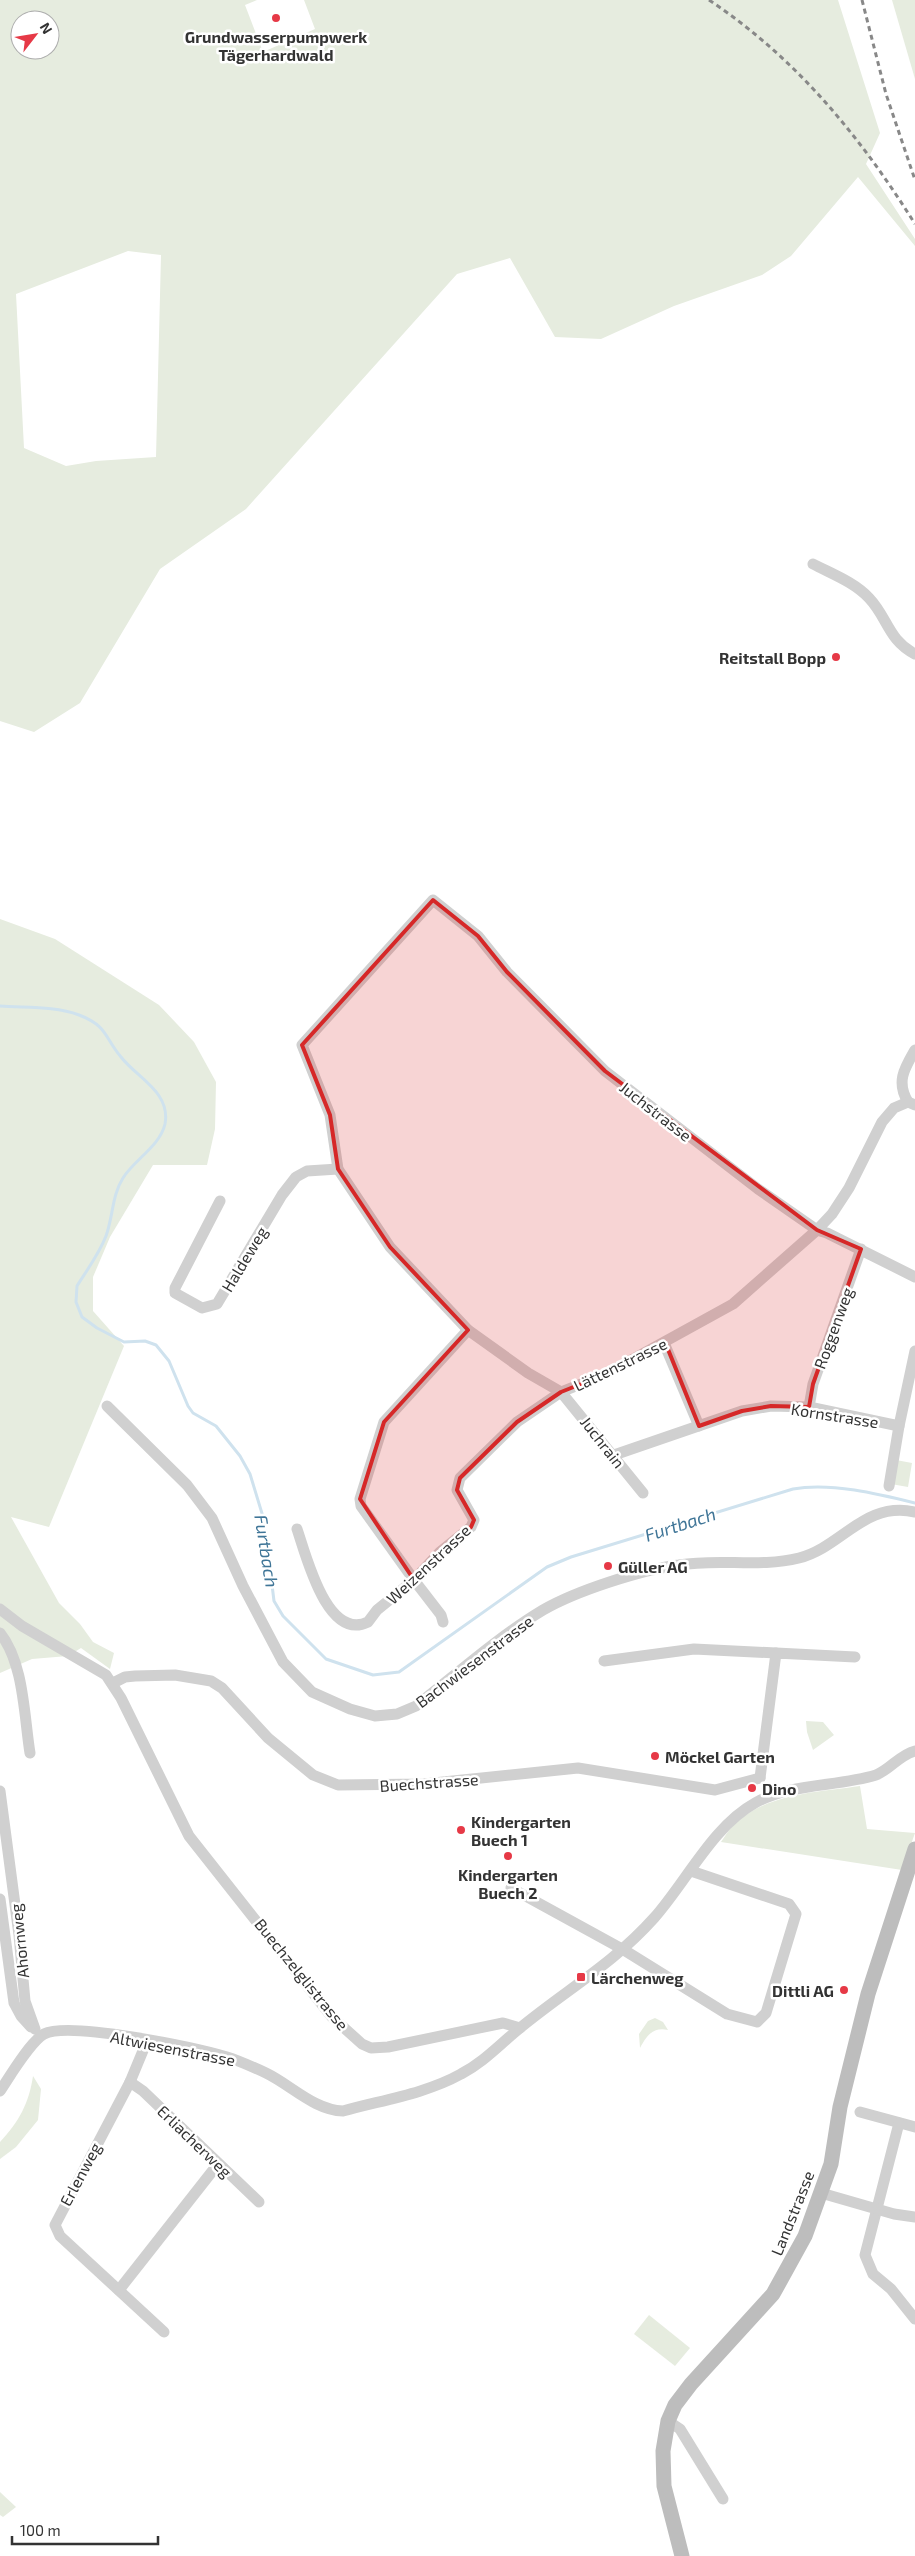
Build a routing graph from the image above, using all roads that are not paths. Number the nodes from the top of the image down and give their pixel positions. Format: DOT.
graph roads {
  1 [pos="812,564"];
  2 [pos="915,654"];
  3 [pos="433,900"];
  4 [pos="915,1050"];
  5 [pos="911,1103"];
  6 [pos="338,1169"];
  7 [pos="220,1201"];
  8 [pos="817,1230"];
  9 [pos="861,1250"];
  10 [pos="915,1276"];
  11 [pos="468,1330"];
  12 [pos="664,1343"];
  13 [pos="915,1351"];
  14 [pos="561,1392"];
  15 [pos="107,1406"];
  16 [pos="809,1407"];
  17 [pos="699,1426"];
  18 [pos="899,1426"];
  19 [pos="614,1455"];
  20 [pos="889,1486"];
  21 [pos="643,1493"];
  22 [pos="915,1512"];
  23 [pos="297,1529"];
  24 [pos="414,1580"];
  25 [pos="0,1609"];
  26 [pos="443,1622"];
  27 [pos="0,1633"];
  28 [pos="776,1653"];
  29 [pos="855,1657"];
  30 [pos="604,1661"];
  31 [pos="113,1683"];
  32 [pos="915,1751"];
  33 [pos="30,1753"];
  34 [pos="760,1778"];
  35 [pos="0,1792"];
  36 [pos="772,1796"];
  37 [pos="915,1849"];
  38 [pos="691,1871"];
  39 [pos="511,1888"];
  40 [pos="0,1899"];
  41 [pos="624,1950"];
  42 [pos="520,2028"];
  43 [pos="38,2032"];
  44 [pos="147,2041"];
  45 [pos="130,2082"];
  46 [pos="0,2090"];
  47 [pos="860,2112"];
  48 [pos="899,2123"];
  49 [pos="915,2127"];
  50 [pos="218,2164"];
  51 [pos="821,2193"];
  52 [pos="258,2202"];
  53 [pos="876,2209"];
  54 [pos="915,2218"];
  55 [pos="119,2290"];
  56 [pos="915,2319"];
  57 [pos="164,2332"];
  58 [pos="668,2421"];
  59 [pos="723,2499"];
  60 [pos="682,2556"];
  1 -- 2 [label="street"];
  3 -- 6 [label="street, Lättenstrasse"];
  3 -- 8 [label="street, Juchstrasse"];
  4 -- 5 [label="street"];
  5 -- 8 [label="street, Lättenstrasse"];
  6 -- 7 [label="street, Haldeweg"];
  6 -- 11 [label="street, Lättenstrasse"];
  8 -- 9 [label="street, Juchstrasse"];
  8 -- 12 [label="street, Lättenstrasse"];
  9 -- 10 [label="street, Juchstrasse"];
  9 -- 16 [label="street, Roggenweg"];
  11 -- 14 [label="street, Lättenstrasse"];
  11 -- 24 [label="street"];
  12 -- 14 [label="street, Lättenstrasse"];
  12 -- 17 [label="street"];
  13 -- 18 [label="street, Kornstrasse"];
  14 -- 19 [label="street, Juchrain"];
  14 -- 24 [label="street, Weizenstrasse"];
  15 -- 22 [label="street, Bachwiesenstrasse"];
  16 -- 17 [label="street, Kornstrasse"];
  16 -- 18 [label="street, Kornstrasse"];
  17 -- 19 [label="street, Kornstrasse"];
  18 -- 20 [label="street"];
  19 -- 21 [label="street, Juchrain"];
  23 -- 24 [label="street, Weizenstrasse"];
  24 -- 26 [label="street"];
  25 -- 31 [label="street, Buechzelglistrasse"];
  27 -- 33 [label="street"];
  28 -- 29 [label="street"];
  28 -- 30 [label="street"];
  28 -- 34 [label="street"];
  31 -- 34 [label="street, Buechstrasse"];
  31 -- 42 [label="street, Buechzelglistrasse"];
  32 -- 36 [label="street"];
  34 -- 36 [label="street"];
  35 -- 43 [label="street, Ahornweg"];
  36 -- 38 [label="street"];
  37 -- 51 [label="main road, Landstrasse"];
  38 -- 41 [label="street"];
  38 -- 41 [label="street"];
  39 -- 41 [label="street"];
  40 -- 43 [label="street"];
  41 -- 42 [label="street"];
  42 -- 44 [label="street, Altwiesenstrasse"];
  43 -- 44 [label="street, Altwiesenstrasse"];
  43 -- 46 [label="street"];
  44 -- 45 [label="street, Erlenweg"];
  45 -- 50 [label="street, Erliacherweg"];
  45 -- 55 [label="street, Erlenweg"];
  47 -- 48 [label="street"];
  48 -- 49 [label="street"];
  48 -- 53 [label="street"];
  50 -- 52 [label="street, Erliacherweg"];
  50 -- 55 [label="street"];
  51 -- 53 [label="street"];
  51 -- 58 [label="main road, Landstrasse"];
  53 -- 54 [label="street"];
  53 -- 56 [label="street"];
  55 -- 57 [label="street, Erlenweg"];
  58 -- 59 [label="street"];
  58 -- 60 [label="main road, Landstrasse"];
}
